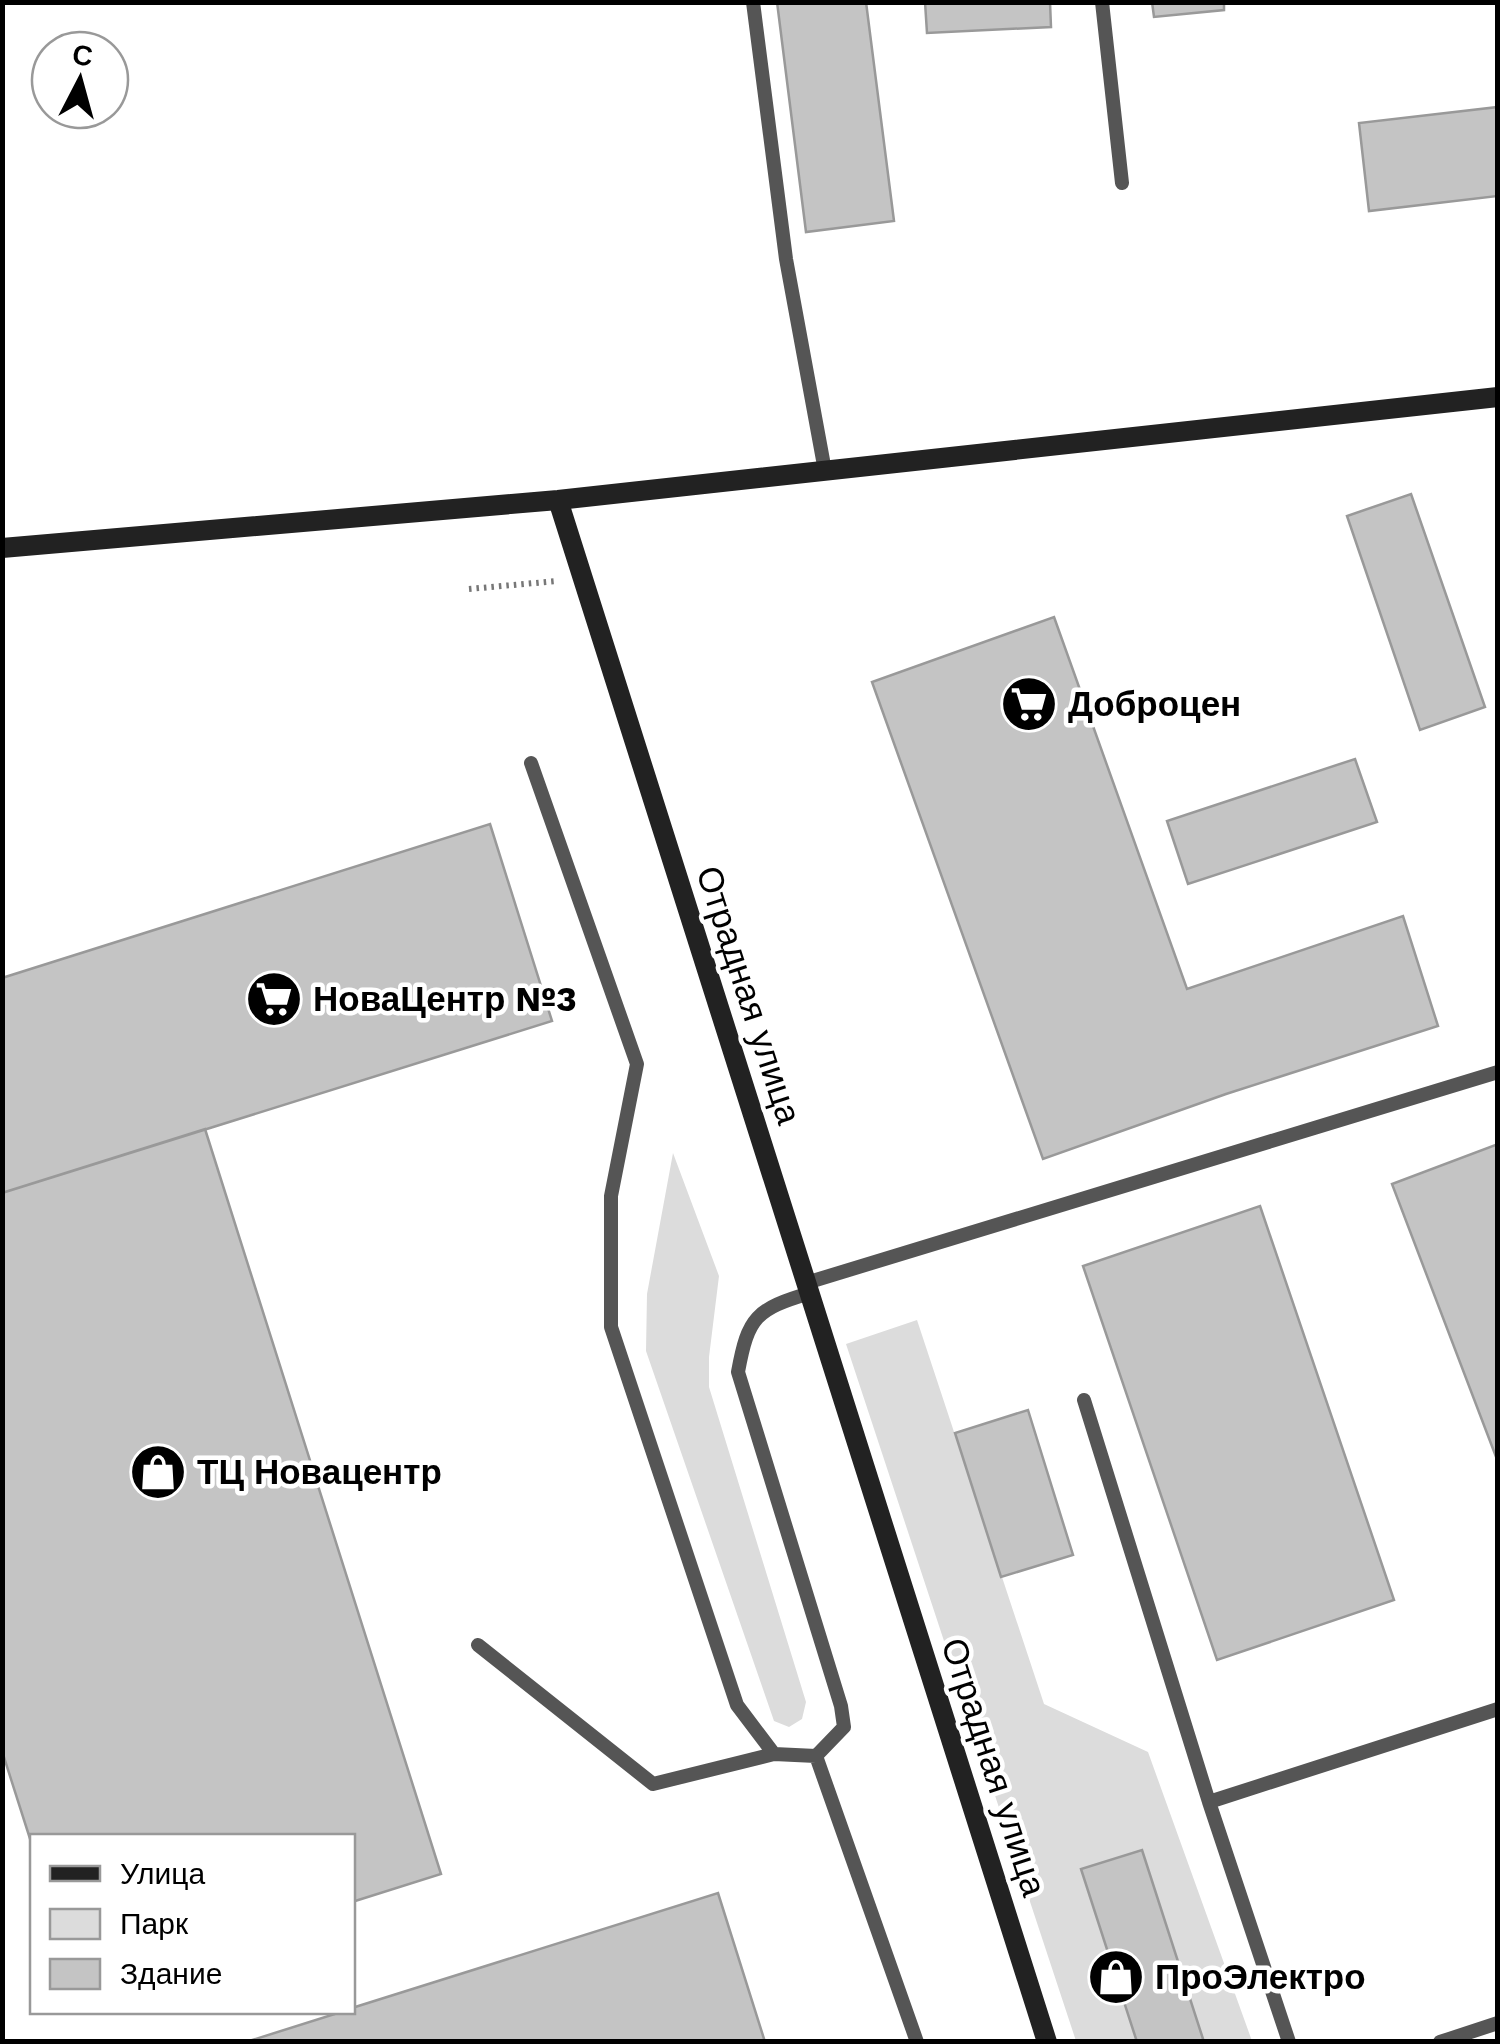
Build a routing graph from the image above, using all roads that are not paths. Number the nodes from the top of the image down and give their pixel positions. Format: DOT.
graph roads {
  1 [pos="753,2"];
  2 [pos="1102,2"];
  3 [pos="1122,184"];
  4 [pos="1498,397"];
  5 [pos="825,471"];
  6 [pos="558,500"];
  7 [pos="2,548"];
  8 [pos="531,763"];
  9 [pos="1498,1072"];
  10 [pos="808,1288"];
  11 [pos="1084,1400"];
  12 [pos="478,1645"];
  13 [pos="1498,1709"];
  14 [pos="774,1754"];
  15 [pos="816,1756"];
  16 [pos="1209,1802"];
  17 [pos="1498,2023"];
  18 [pos="917,2042"];
  19 [pos="1047,2042"];
  20 [pos="1289,2042"];
  21 [pos="1440,2042"];
  1 -- 5 [label="lane"];
  2 -- 3 [label="lane"];
  4 -- 5 [label="main road"];
  5 -- 6 [label="main road"];
  6 -- 7 [label="main road"];
  6 -- 10 [label="main road, Отрадная улица"];
  8 -- 14 [label="lane"];
  9 -- 10 [label="lane"];
  10 -- 15 [label="lane"];
  10 -- 19 [label="main road, Отрадная улица"];
  11 -- 16 [label="lane"];
  12 -- 14 [label="lane"];
  13 -- 16 [label="lane"];
  14 -- 15 [label="lane"];
  15 -- 18 [label="lane"];
  16 -- 20 [label="lane"];
  17 -- 21 [label="lane"];
}
